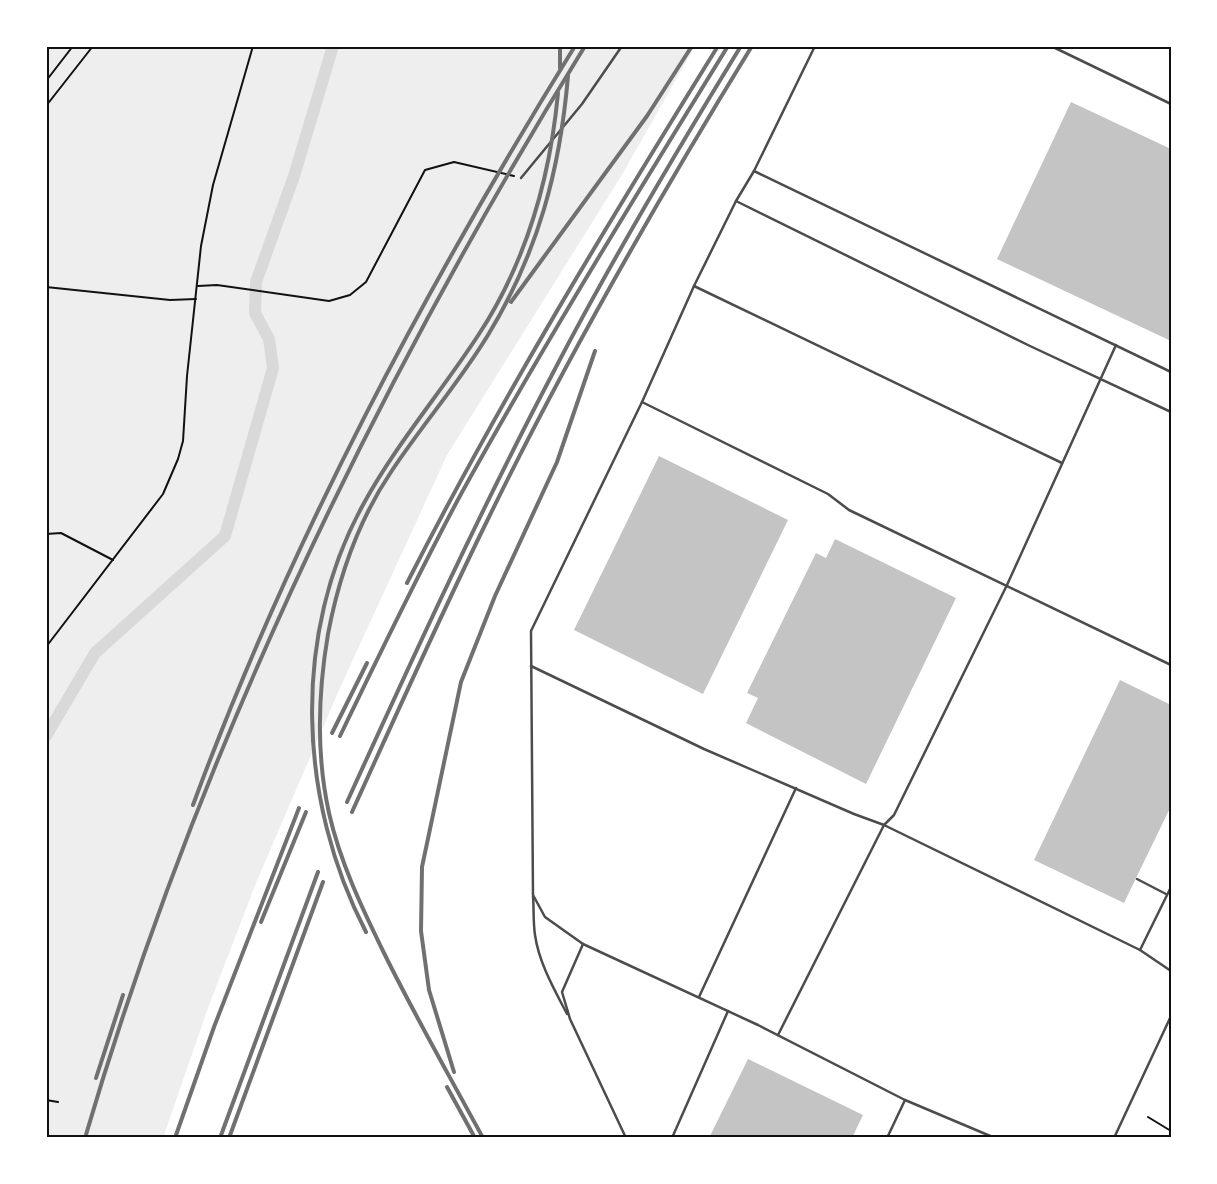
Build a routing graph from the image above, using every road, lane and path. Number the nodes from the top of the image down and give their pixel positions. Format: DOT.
graph roads {
  1 [pos="73,46"];
  2 [pos="93,46"];
  3 [pos="253,46"];
  4 [pos="622,46"];
  5 [pos="814,46"];
  6 [pos="1051,46"];
  7 [pos="46,81"];
  8 [pos="1171,104"];
  9 [pos="46,106"];
  10 [pos="754,171"];
  11 [pos="520,178"];
  12 [pos="736,201"];
  13 [pos="198,286"];
  14 [pos="694,286"];
  15 [pos="46,287"];
  16 [pos="196,299"];
  17 [pos="1116,345"];
  18 [pos="1171,372"];
  19 [pos="1101,378"];
  20 [pos="642,402"];
  21 [pos="1171,412"];
  22 [pos="1062,463"];
  23 [pos="46,534"];
  24 [pos="113,560"];
  25 [pos="1007,585"];
  26 [pos="46,647"];
  27 [pos="1171,665"];
  28 [pos="531,666"];
  29 [pos="796,788"];
  30 [pos="884,825"];
  31 [pos="1136,879"];
  32 [pos="1171,887"];
  33 [pos="533,895"];
  34 [pos="1167,895"];
  35 [pos="583,944"];
  36 [pos="1140,950"];
  37 [pos="1171,971"];
  38 [pos="699,998"];
  39 [pos="728,1011"];
  40 [pos="1171,1016"];
  41 [pos="570,1019"];
  42 [pos="778,1035"];
  43 [pos="46,1100"];
  44 [pos="905,1100"];
  45 [pos="58,1102"];
  46 [pos="1148,1117"];
  47 [pos="1171,1131"];
  48 [pos="626,1138"];
  49 [pos="672,1138"];
  50 [pos="887,1138"];
  51 [pos="995,1138"];
  52 [pos="1114,1138"];
  1 -- 7 [label="path"];
  2 -- 9 [label="path"];
  3 -- 13 [label="path"];
  4 -- 11 [label="lane"];
  5 -- 10 [label="lane"];
  6 -- 8 [label="lane"];
  10 -- 12 [label="lane"];
  10 -- 17 [label="lane"];
  11 -- 13 [label="path"];
  12 -- 14 [label="lane"];
  12 -- 19 [label="lane"];
  13 -- 16 [label="path"];
  14 -- 20 [label="lane"];
  14 -- 22 [label="lane"];
  15 -- 16 [label="path"];
  16 -- 24 [label="path"];
  17 -- 18 [label="lane"];
  17 -- 19 [label="lane"];
  19 -- 21 [label="lane"];
  19 -- 22 [label="lane"];
  20 -- 25 [label="lane"];
  20 -- 28 [label="lane"];
  22 -- 25 [label="lane"];
  23 -- 24 [label="path"];
  24 -- 26 [label="path"];
  25 -- 27 [label="lane"];
  25 -- 30 [label="lane"];
  28 -- 29 [label="lane"];
  28 -- 33 [label="lane"];
  29 -- 30 [label="lane"];
  29 -- 38 [label="lane"];
  30 -- 36 [label="lane"];
  30 -- 42 [label="lane"];
  31 -- 34 [label="lane"];
  32 -- 34 [label="lane"];
  33 -- 35 [label="lane"];
  33 -- 41 [label="lane"];
  34 -- 36 [label="lane"];
  35 -- 38 [label="lane"];
  35 -- 41 [label="lane"];
  36 -- 37 [label="lane"];
  38 -- 39 [label="lane"];
  39 -- 42 [label="lane"];
  39 -- 49 [label="lane"];
  40 -- 52 [label="lane"];
  41 -- 48 [label="lane"];
  42 -- 44 [label="lane"];
  43 -- 45 [label="path"];
  44 -- 50 [label="lane"];
  44 -- 51 [label="lane"];
  46 -- 47 [label="path"];
}
